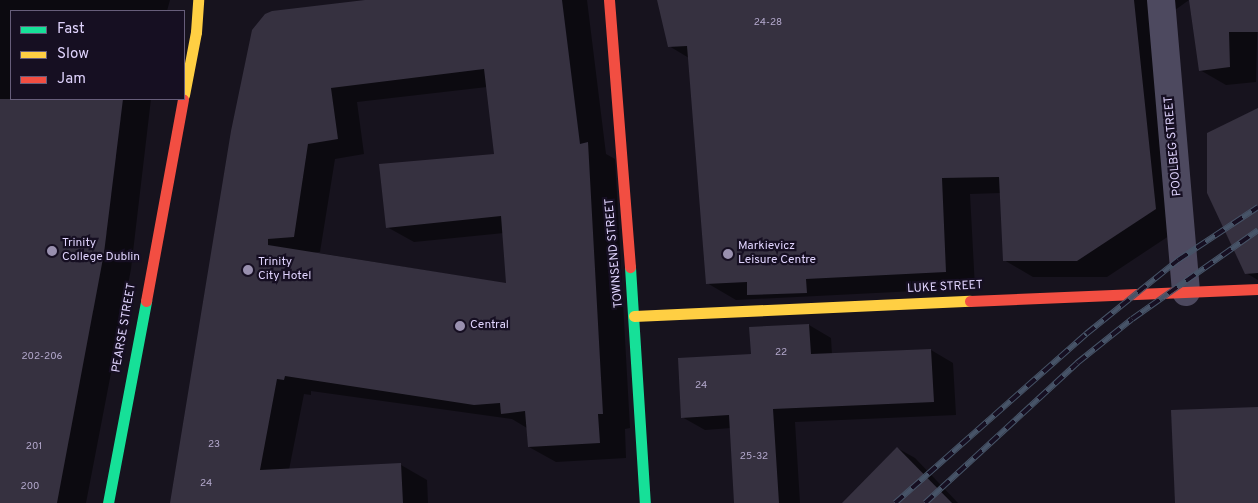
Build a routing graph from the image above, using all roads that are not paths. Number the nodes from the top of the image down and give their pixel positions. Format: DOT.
graph roads {
  1 [pos="198,0"];
  2 [pos="609,0"];
  3 [pos="1162,0"];
  4 [pos="208,16"];
  5 [pos="196,32"];
  6 [pos="185,87"];
  7 [pos="182,100"];
  8 [pos="1258,289"];
  9 [pos="1186,292"];
  10 [pos="634,316"];
  11 [pos="108,503"];
  12 [pos="645,503"];
  1 -- 5 [label="street, PEARSE STREET"];
  2 -- 10 [label="street, TOWNSEND STREET"];
  3 -- 9 [label="street, POOLBEG STREET"];
  4 -- 5 [label="street"];
  5 -- 6 [label="street, PEARSE STREET"];
  7 -- 11 [label="street, PEARSE STREET"];
  8 -- 9 [label="street, LUKE STREET"];
  9 -- 10 [label="street, LUKE STREET"];
  10 -- 12 [label="street, TOWNSEND STREET"];
}
